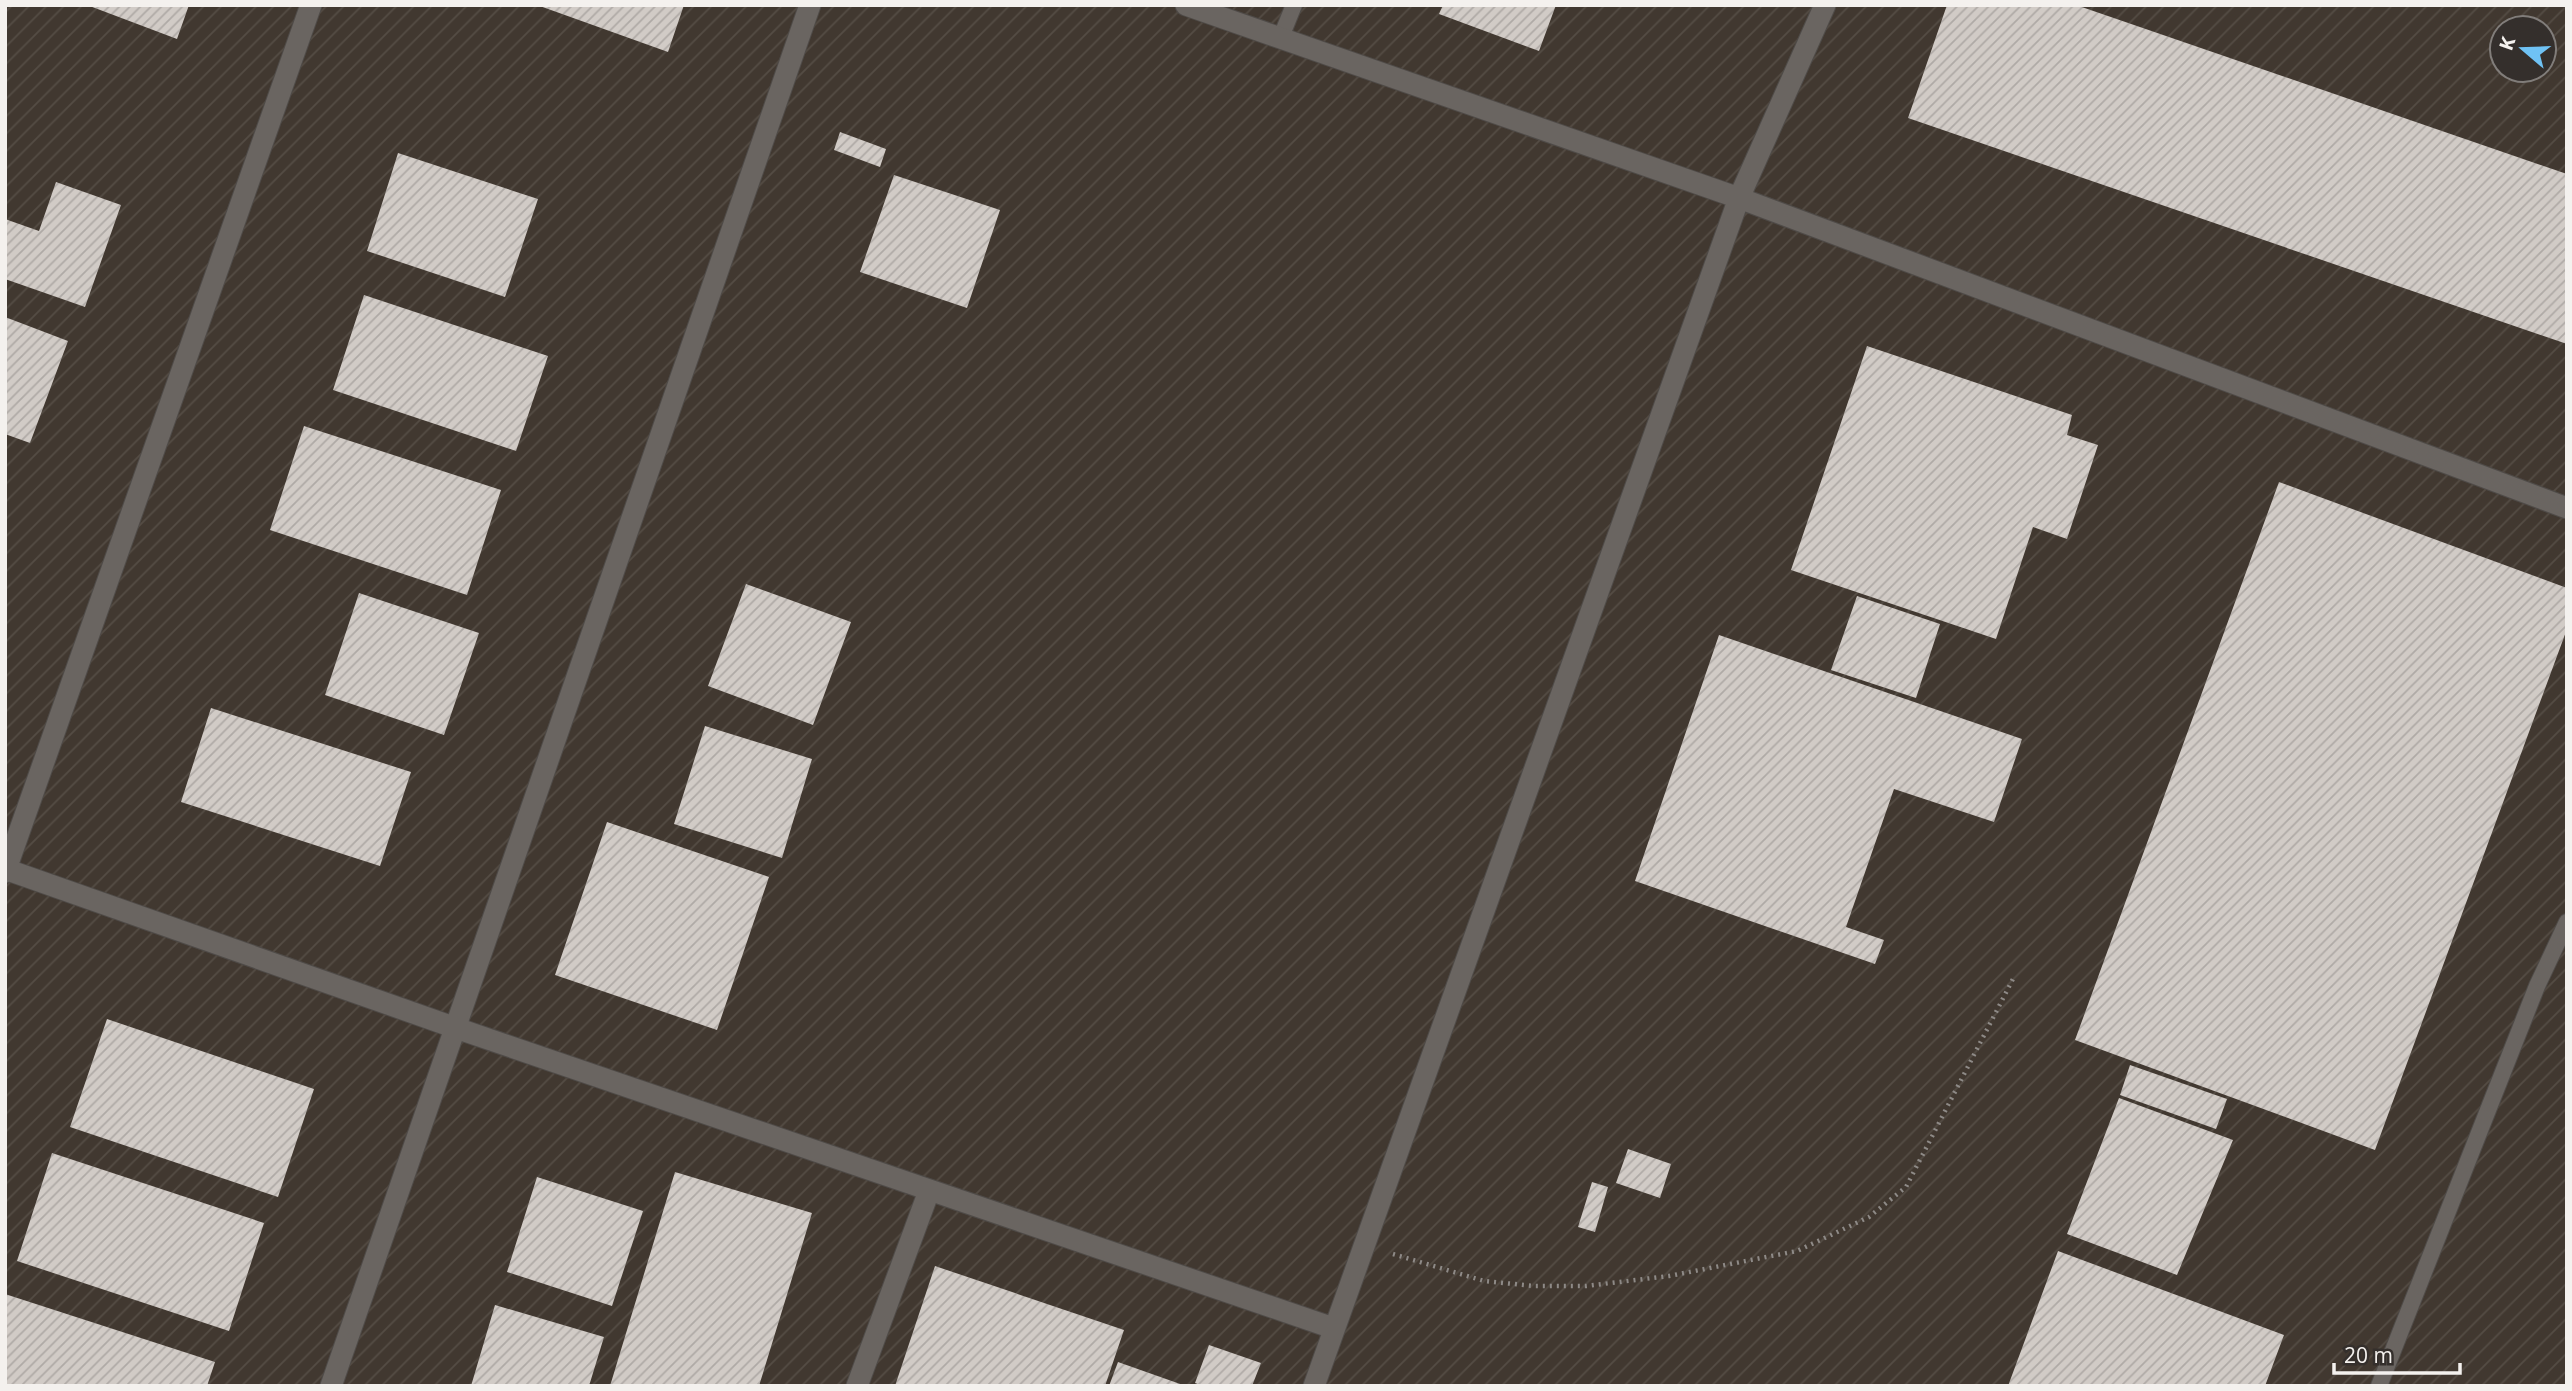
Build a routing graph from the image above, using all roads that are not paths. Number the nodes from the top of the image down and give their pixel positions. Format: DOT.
graph roads {
  1 [pos="311,5"];
  2 [pos="810,5"];
  3 [pos="1186,5"];
  4 [pos="1294,5"];
  5 [pos="1825,5"];
  6 [pos="1281,37"];
  7 [pos="1739,198"];
  8 [pos="2567,508"];
  9 [pos="6,870"];
  10 [pos="2567,922"];
  11 [pos="456,1028"];
  12 [pos="929,1191"];
  13 [pos="1333,1328"];
  14 [pos="331,1386"];
  15 [pos="857,1386"];
  16 [pos="1314,1386"];
  17 [pos="2379,1386"];
  1 -- 9 [label="street"];
  2 -- 11 [label="street"];
  3 -- 6 [label="street"];
  4 -- 6 [label="lane"];
  5 -- 7 [label="street"];
  6 -- 7 [label="street"];
  7 -- 8 [label="street"];
  7 -- 13 [label="street"];
  9 -- 11 [label="street"];
  10 -- 17 [label="lane"];
  11 -- 12 [label="street"];
  11 -- 14 [label="street"];
  12 -- 13 [label="street"];
  12 -- 15 [label="street"];
  13 -- 16 [label="street"];
}
